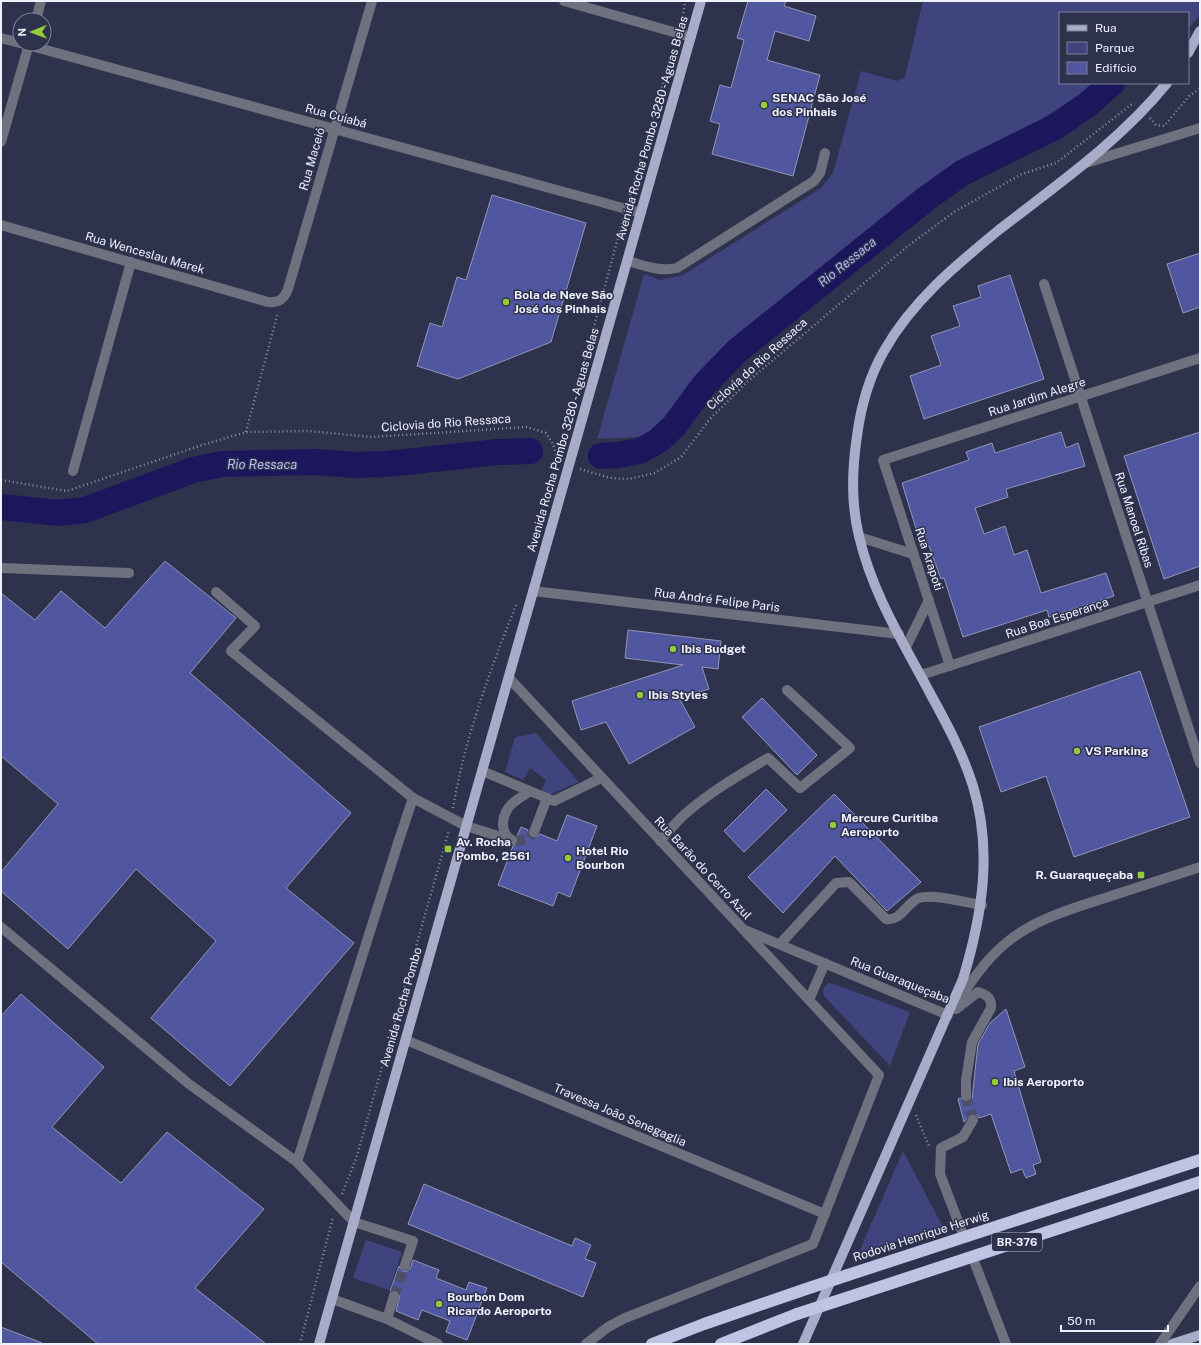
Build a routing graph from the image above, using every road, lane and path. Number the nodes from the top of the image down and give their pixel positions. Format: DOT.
graph roads {
  1 [pos="41,1"];
  2 [pos="372,1"];
  3 [pos="564,1"];
  4 [pos="702,1"];
  5 [pos="38,12"];
  6 [pos="1200,31"];
  7 [pos="691,37"];
  8 [pos="1,38"];
  9 [pos="12,41"];
  10 [pos="675,48"];
  11 [pos="52,51"];
  12 [pos="1189,51"];
  13 [pos="23,52"];
  14 [pos="1166,84"];
  15 [pos="1200,89"];
  16 [pos="1144,110"];
  17 [pos="1200,128"];
  18 [pos="335,129"];
  19 [pos="1,142"];
  20 [pos="825,153"];
  21 [pos="1084,163"];
  22 [pos="630,198"];
  23 [pos="641,213"];
  24 [pos="622,222"];
  25 [pos="1,225"];
  26 [pos="628,261"];
  27 [pos="131,262"];
  28 [pos="1044,284"];
  29 [pos="281,300"];
  30 [pos="1200,358"];
  31 [pos="582,372"];
  32 [pos="1080,397"];
  33 [pos="246,432"];
  34 [pos="559,454"];
  35 [pos="883,460"];
  36 [pos="557,462"];
  37 [pos="570,466"];
  38 [pos="555,470"];
  39 [pos="73,471"];
  40 [pos="1,480"];
  41 [pos="859,537"];
  42 [pos="914,554"];
  43 [pos="1,568"];
  44 [pos="129,573"];
  45 [pos="1200,585"];
  46 [pos="533,591"];
  47 [pos="216,592"];
  48 [pos="518,599"];
  49 [pos="929,600"];
  50 [pos="1148,602"];
  51 [pos="898,634"];
  52 [pos="906,647"];
  53 [pos="950,666"];
  54 [pos="921,676"];
  55 [pos="509,678"];
  56 [pos="787,690"];
  57 [pos="1200,763"];
  58 [pos="482,771"];
  59 [pos="601,778"];
  60 [pos="529,792"];
  61 [pos="413,798"];
  62 [pos="547,798"];
  63 [pos="452,818"];
  64 [pos="466,826"];
  65 [pos="534,832"];
  66 [pos="660,842"];
  67 [pos="1200,867"];
  68 [pos="982,905"];
  69 [pos="1,927"];
  70 [pos="741,928"];
  71 [pos="780,944"];
  72 [pos="825,963"];
  73 [pos="809,1000"];
  74 [pos="948,1016"];
  75 [pos="406,1040"];
  76 [pos="966,1096"];
  77 [pos="911,1101"];
  78 [pos="973,1120"];
  79 [pos="931,1152"];
  80 [pos="1200,1160"];
  81 [pos="297,1162"];
  82 [pos="1200,1182"];
  83 [pos="345,1186"];
  84 [pos="825,1214"];
  85 [pos="354,1222"];
  86 [pos="330,1225"];
  87 [pos="964,1237"];
  88 [pos="972,1256"];
  89 [pos="405,1265"];
  90 [pos="1200,1286"];
  91 [pos="394,1296"];
  92 [pos="332,1299"];
  93 [pos="387,1319"];
  94 [pos="1200,1335"];
  95 [pos="300,1344"];
  96 [pos="319,1344"];
  97 [pos="438,1344"];
  98 [pos="586,1344"];
  99 [pos="652,1344"];
  100 [pos="722,1344"];
  101 [pos="803,1344"];
  102 [pos="1006,1344"];
  103 [pos="1160,1344"];
  104 [pos="1172,1344"];
  1 -- 5 [label="street"];
  2 -- 18 [label="street, Rua Maceió"];
  3 -- 7 [label="street"];
  4 -- 7 [label="main road, Avenida Rocha Pombo 3280 - Aguas Belas"];
  6 -- 12 [label="main road"];
  7 -- 23 [label="main road, Avenida Rocha Pombo 3280 - Aguas Belas"];
  8 -- 9 [label="street, Rua Cuiabá"];
  10 -- 22 [label="path"];
  11 -- 18 [label="street, Rua Cuiabá"];
  13 -- 19 [label="street"];
  14 -- 16 [label="main road"];
  15 -- 16 [label="path"];
  16 -- 21 [label="main road"];
  16 -- 37 [label="path, Ciclovia do Rio Ressaca"];
  17 -- 21 [label="street"];
  18 -- 23 [label="street, Rua Cuiabá"];
  18 -- 29 [label="street, Rua Maceió"];
  20 -- 26 [label="street"];
  21 -- 41 [label="main road"];
  23 -- 26 [label="main road, Avenida Rocha Pombo 3280 - Aguas Belas"];
  24 -- 31 [label="path"];
  25 -- 27 [label="street, Rua Wenceslau Marek"];
  26 -- 37 [label="main road, Avenida Rocha Pombo 3280 - Aguas Belas"];
  27 -- 29 [label="street, Rua Wenceslau Marek"];
  27 -- 39 [label="street"];
  28 -- 32 [label="street, Rua Manoel Ribas"];
  29 -- 33 [label="path"];
  30 -- 32 [label="street, Rua Jardim Alegre"];
  32 -- 35 [label="street, Rua Jardim Alegre"];
  32 -- 50 [label="street, Rua Manoel Ribas"];
  33 -- 36 [label="path, Ciclovia do Rio Ressaca"];
  33 -- 40 [label="path, Ciclovia do Rio Ressaca"];
  34 -- 36 [label="path"];
  35 -- 42 [label="street, Rua Arapoti"];
  36 -- 37 [label="path, Ciclovia do Rio Ressaca"];
  36 -- 38 [label="path"];
  37 -- 46 [label="main road, Avenida Rocha Pombo 3280 - Aguas Belas"];
  41 -- 42 [label="street"];
  41 -- 51 [label="main road"];
  42 -- 49 [label="street, Rua Arapoti"];
  43 -- 44 [label="street"];
  45 -- 50 [label="street, Rua Boa Esperança"];
  46 -- 51 [label="street, Rua André Felipe Paris"];
  46 -- 55 [label="main road, Avenida Rocha Pombo 3280 - Aguas Belas"];
  47 -- 61 [label="street"];
  48 -- 63 [label="path"];
  49 -- 52 [label="street"];
  49 -- 53 [label="street, Rua Arapoti"];
  50 -- 53 [label="street, Rua Boa Esperança"];
  50 -- 57 [label="street, Rua Manoel Ribas"];
  51 -- 52 [label="main road"];
  52 -- 54 [label="main road"];
  53 -- 54 [label="street, Rua Boa Esperança"];
  54 -- 68 [label="main road"];
  55 -- 58 [label="main road, Avenida Rocha Pombo"];
  55 -- 59 [label="street, Rua Barão do Cerro Azul"];
  56 -- 66 [label="street"];
  58 -- 60 [label="street"];
  58 -- 64 [label="main road, Avenida Rocha Pombo"];
  59 -- 62 [label="street"];
  59 -- 66 [label="street, Rua Barão do Cerro Azul"];
  60 -- 62 [label="street"];
  60 -- 64 [label="street"];
  61 -- 63 [label="street"];
  61 -- 81 [label="street"];
  62 -- 65 [label="street"];
  63 -- 64 [label="street"];
  63 -- 83 [label="path"];
  64 -- 75 [label="main road, Avenida Rocha Pombo"];
  66 -- 70 [label="street, Rua Barão do Cerro Azul"];
  67 -- 74 [label="street, Rua Guaraqueçaba"];
  68 -- 71 [label="street"];
  68 -- 74 [label="main road"];
  69 -- 81 [label="street"];
  70 -- 71 [label="street, Rua Guaraqueçaba"];
  70 -- 73 [label="street, Rua Barão do Cerro Azul"];
  71 -- 72 [label="street, Rua Guaraqueçaba"];
  72 -- 73 [label="street"];
  72 -- 74 [label="street, Rua Guaraqueçaba"];
  73 -- 84 [label="street, Rua Barão do Cerro Azul"];
  74 -- 76 [label="street"];
  74 -- 77 [label="main road"];
  75 -- 84 [label="street, Travessa João Senegaglia"];
  75 -- 85 [label="main road, Avenida Rocha Pombo"];
  77 -- 79 [label="path"];
  77 -- 101 [label="main road"];
  78 -- 87 [label="street"];
  80 -- 87 [label="highway, Rodovia Henrique Herwig / BR-376"];
  81 -- 85 [label="street"];
  82 -- 88 [label="highway, BR-376"];
  84 -- 98 [label="street"];
  85 -- 89 [label="street"];
  85 -- 92 [label="main road, Avenida Rocha Pombo"];
  86 -- 95 [label="path"];
  87 -- 99 [label="highway, Rodovia Henrique Herwig / BR-376, bridge"];
  88 -- 100 [label="highway, BR-376, bridge"];
  88 -- 102 [label="street"];
  90 -- 103 [label="street"];
  91 -- 93 [label="street"];
  92 -- 93 [label="street"];
  92 -- 96 [label="main road, Avenida Rocha Pombo"];
  93 -- 97 [label="street"];
  94 -- 104 [label="main road"];
}
